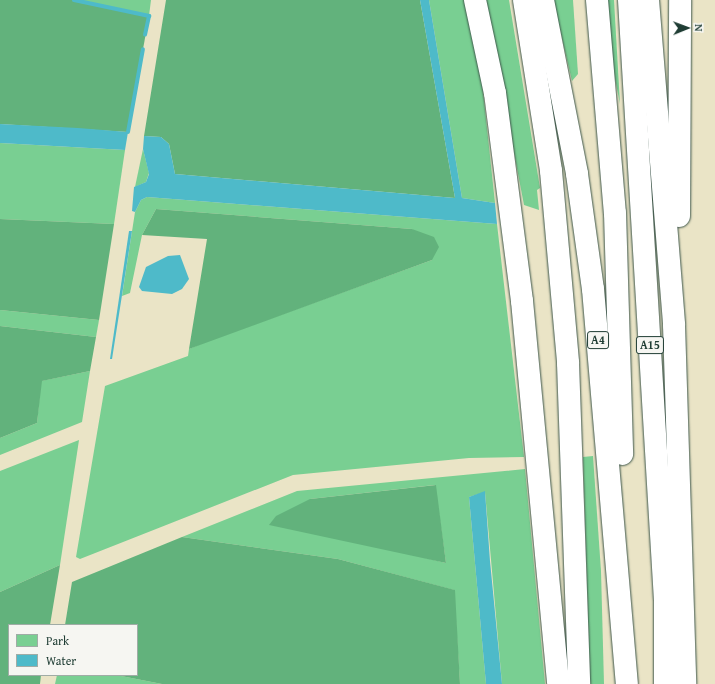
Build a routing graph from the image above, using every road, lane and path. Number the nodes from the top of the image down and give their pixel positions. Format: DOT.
graph roads {
  1 [pos="475,0"];
  2 [pos="524,0"];
  3 [pos="543,0"];
  4 [pos="597,0"];
  5 [pos="629,0"];
  6 [pos="648,0"];
  7 [pos="680,0"];
  8 [pos="674,325"];
  9 [pos="558,684"];
  10 [pos="579,684"];
  11 [pos="628,684"];
  12 [pos="665,684"];
  13 [pos="685,684"];
  1 -- 9 [label="highway"];
  2 -- 10 [label="highway"];
  3 -- 11 [label="highway, A4"];
  4 -- 11 [label="highway, A15"];
  5 -- 12 [label="highway, A15"];
  6 -- 8 [label="highway, A15"];
  7 -- 8 [label="highway, A15"];
  8 -- 13 [label="highway, A15"];
}
